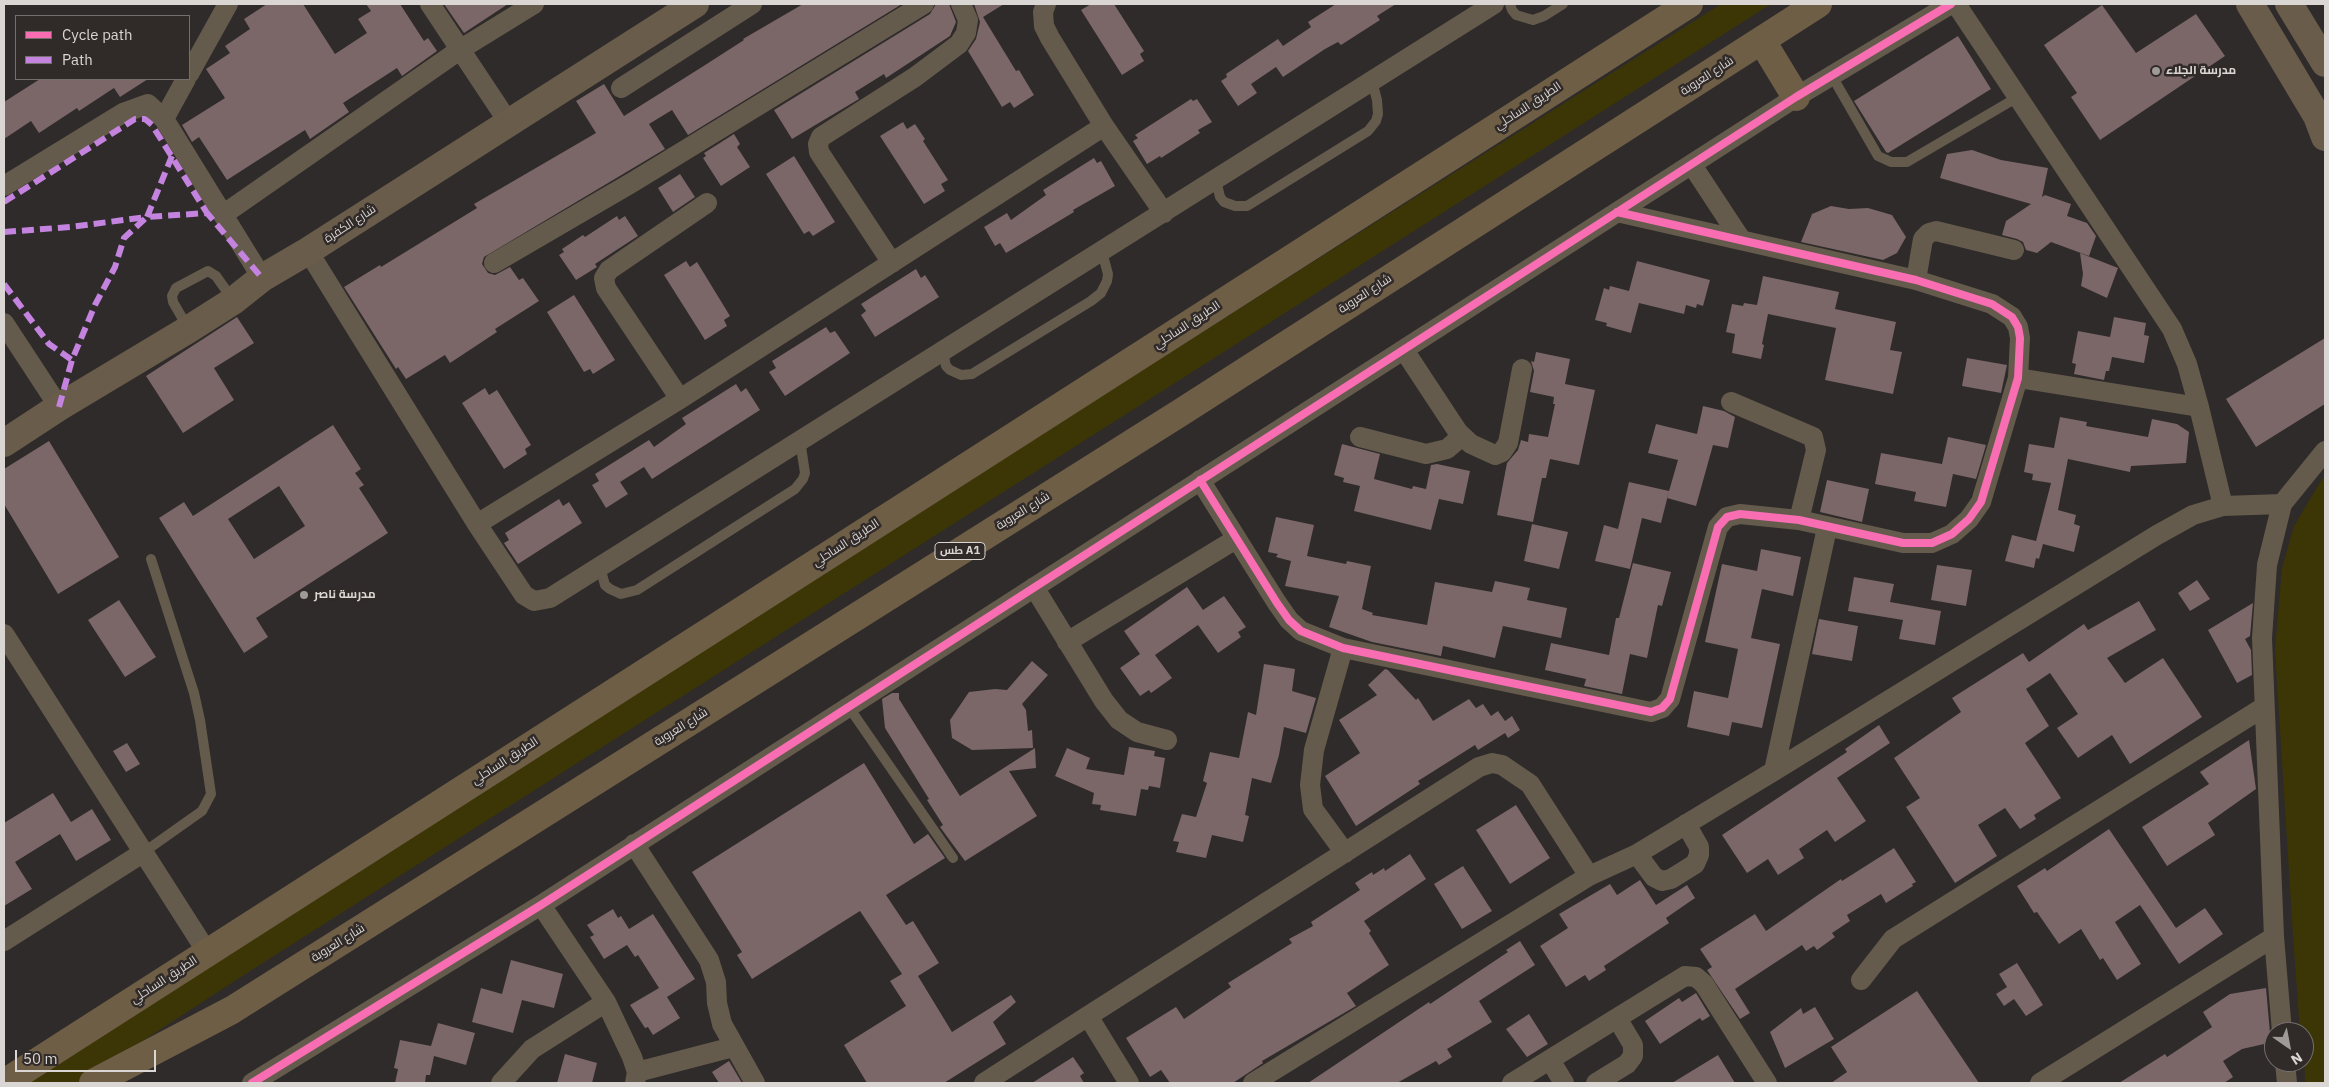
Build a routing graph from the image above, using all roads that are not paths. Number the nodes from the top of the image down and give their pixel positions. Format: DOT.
graph roads {
  1 [pos="228,4"];
  2 [pos="430,4"];
  3 [pos="534,4"];
  4 [pos="695,4"];
  5 [pos="752,4"];
  6 [pos="924,4"];
  7 [pos="961,4"];
  8 [pos="1046,4"];
  9 [pos="1494,4"];
  10 [pos="1510,4"];
  11 [pos="1563,4"];
  12 [pos="1689,4"];
  13 [pos="1818,4"];
  14 [pos="1951,4"];
  15 [pos="1956,4"];
  16 [pos="2250,4"];
  17 [pos="2289,4"];
  18 [pos="1762,41"];
  19 [pos="460,49"];
  20 [pos="2325,63"];
  21 [pos="190,72"];
  22 [pos="1832,76"];
  23 [pos="185,80"];
  24 [pos="1372,81"];
  25 [pos="621,88"];
  26 [pos="1796,97"];
  27 [pos="2018,97"];
  28 [pos="164,120"];
  29 [pos="508,123"];
  30 [pos="1104,126"];
  31 [pos="2325,136"];
  32 [pos="1692,165"];
  33 [pos="1216,180"];
  34 [pos="4,186"];
  35 [pos="707,204"];
  36 [pos="1616,212"];
  37 [pos="1164,213"];
  38 [pos="224,214"];
  39 [pos="1740,238"];
  40 [pos="2014,250"];
  41 [pos="308,251"];
  42 [pos="1102,252"];
  43 [pos="494,263"];
  44 [pos="892,263"];
  45 [pos="262,278"];
  46 [pos="1916,280"];
  47 [pos="234,300"];
  48 [pos="189,329"];
  49 [pos="6,333"];
  50 [pos="1404,350"];
  51 [pos="943,352"];
  52 [pos="1522,369"];
  53 [pos="2018,378"];
  54 [pos="680,398"];
  55 [pos="1730,402"];
  56 [pos="59,407"];
  57 [pos="2199,407"];
  58 [pos="1462,436"];
  59 [pos="1360,437"];
  60 [pos="800,440"];
  61 [pos="4,443"];
  62 [pos="2325,451"];
  63 [pos="1200,480"];
  64 [pos="2282,504"];
  65 [pos="2223,506"];
  66 [pos="1799,520"];
  67 [pos="477,524"];
  68 [pos="1827,528"];
  69 [pos="1236,539"];
  70 [pos="151,559"];
  71 [pos="600,567"];
  72 [pos="1034,587"];
  73 [pos="4,634"];
  74 [pos="1067,642"];
  75 [pos="1343,648"];
  76 [pos="848,706"];
  77 [pos="2264,707"];
  78 [pos="1167,740"];
  79 [pos="1774,771"];
  80 [pos="1686,824"];
  81 [pos="634,844"];
  82 [pos="144,852"];
  83 [pos="1345,853"];
  84 [pos="1637,854"];
  85 [pos="953,858"];
  86 [pos="1589,876"];
  87 [pos="541,905"];
  88 [pos="2274,937"];
  89 [pos="4,941"];
  90 [pos="207,952"];
  91 [pos="1862,980"];
  92 [pos="606,1002"];
  93 [pos="1088,1016"];
  94 [pos="1617,1018"];
  95 [pos="2281,1022"];
  96 [pos="733,1046"];
  97 [pos="1550,1060"];
  98 [pos="636,1078"];
  99 [pos="4,1083"];
  100 [pos="93,1083"];
  101 [pos="252,1083"];
  102 [pos="501,1083"];
  103 [pos="755,1083"];
  104 [pos="984,1083"];
  105 [pos="1129,1083"];
  106 [pos="1252,1083"];
  107 [pos="1512,1083"];
  108 [pos="1564,1083"];
  109 [pos="1596,1083"];
  110 [pos="1768,1083"];
  111 [pos="2040,1083"];
  1 -- 21 [label="street"];
  2 -- 19 [label="street"];
  3 -- 19 [label="street"];
  4 -- 29 [label="street, شارع الكفرة"];
  5 -- 25 [label="street"];
  6 -- 43 [label="street"];
  7 -- 44 [label="street"];
  8 -- 30 [label="street"];
  9 -- 24 [label="street"];
  10 -- 11 [label="lane"];
  12 -- 90 [label="highway, الطريق الساحلي"];
  13 -- 18 [label="highway, شارع العروبة / طس A1"];
  14 -- 22 [label="street"];
  15 -- 27 [label="street"];
  16 -- 31 [label="street"];
  17 -- 20 [label="street"];
  18 -- 26 [label="highway"];
  18 -- 100 [label="highway, شارع العروبة / طس A1"];
  19 -- 29 [label="street"];
  19 -- 38 [label="street"];
  22 -- 26 [label="street"];
  22 -- 27 [label="lane"];
  23 -- 28 [label="street"];
  24 -- 33 [label="street"];
  24 -- 33 [label="lane"];
  26 -- 32 [label="street"];
  27 -- 57 [label="street"];
  28 -- 34 [label="street"];
  28 -- 38 [label="street"];
  29 -- 41 [label="street, شارع الكفرة"];
  30 -- 37 [label="street"];
  30 -- 44 [label="street"];
  32 -- 36 [label="street"];
  32 -- 39 [label="street"];
  33 -- 37 [label="street"];
  35 -- 54 [label="street"];
  36 -- 39 [label="street"];
  36 -- 50 [label="street"];
  37 -- 42 [label="street"];
  38 -- 45 [label="street"];
  39 -- 46 [label="street"];
  40 -- 46 [label="street"];
  41 -- 45 [label="street, شارع الكفرة"];
  41 -- 67 [label="street"];
  42 -- 51 [label="street"];
  42 -- 51 [label="lane"];
  44 -- 54 [label="street"];
  45 -- 47 [label="street, شارع الكفرة"];
  46 -- 53 [label="street"];
  47 -- 48 [label="street, شارع الكفرة"];
  47 -- 48 [label="lane"];
  48 -- 56 [label="street, شارع الكفرة"];
  49 -- 56 [label="street"];
  50 -- 58 [label="street"];
  50 -- 63 [label="street"];
  51 -- 60 [label="street"];
  52 -- 58 [label="street"];
  53 -- 57 [label="street"];
  53 -- 68 [label="street"];
  54 -- 67 [label="street"];
  55 -- 66 [label="street"];
  56 -- 61 [label="street, شارع الكفرة"];
  57 -- 65 [label="street"];
  58 -- 59 [label="street"];
  60 -- 71 [label="street"];
  60 -- 71 [label="lane"];
  62 -- 64 [label="street"];
  63 -- 69 [label="street"];
  63 -- 72 [label="street"];
  64 -- 65 [label="street"];
  64 -- 77 [label="street"];
  65 -- 79 [label="street"];
  66 -- 68 [label="street"];
  66 -- 75 [label="street"];
  67 -- 71 [label="street"];
  68 -- 79 [label="street"];
  69 -- 74 [label="street"];
  69 -- 75 [label="street"];
  70 -- 82 [label="lane"];
  72 -- 74 [label="street"];
  72 -- 76 [label="street"];
  73 -- 82 [label="street"];
  74 -- 78 [label="street"];
  75 -- 83 [label="street"];
  76 -- 81 [label="street"];
  76 -- 85 [label="lane"];
  77 -- 88 [label="street"];
  77 -- 91 [label="street"];
  79 -- 80 [label="street"];
  80 -- 84 [label="street"];
  80 -- 84 [label="street"];
  81 -- 87 [label="street"];
  81 -- 96 [label="street"];
  82 -- 89 [label="street"];
  82 -- 90 [label="street"];
  83 -- 86 [label="street"];
  83 -- 93 [label="street"];
  84 -- 86 [label="street"];
  86 -- 106 [label="street"];
  87 -- 92 [label="street"];
  87 -- 101 [label="street"];
  88 -- 95 [label="street"];
  88 -- 111 [label="street"];
  90 -- 99 [label="highway, الطريق الساحلي"];
  92 -- 98 [label="street"];
  92 -- 102 [label="street"];
  93 -- 104 [label="street"];
  93 -- 105 [label="street"];
  94 -- 97 [label="street"];
  94 -- 109 [label="street"];
  94 -- 110 [label="street"];
  96 -- 98 [label="street"];
  96 -- 103 [label="street"];
  97 -- 107 [label="street"];
  97 -- 108 [label="street"];
}
